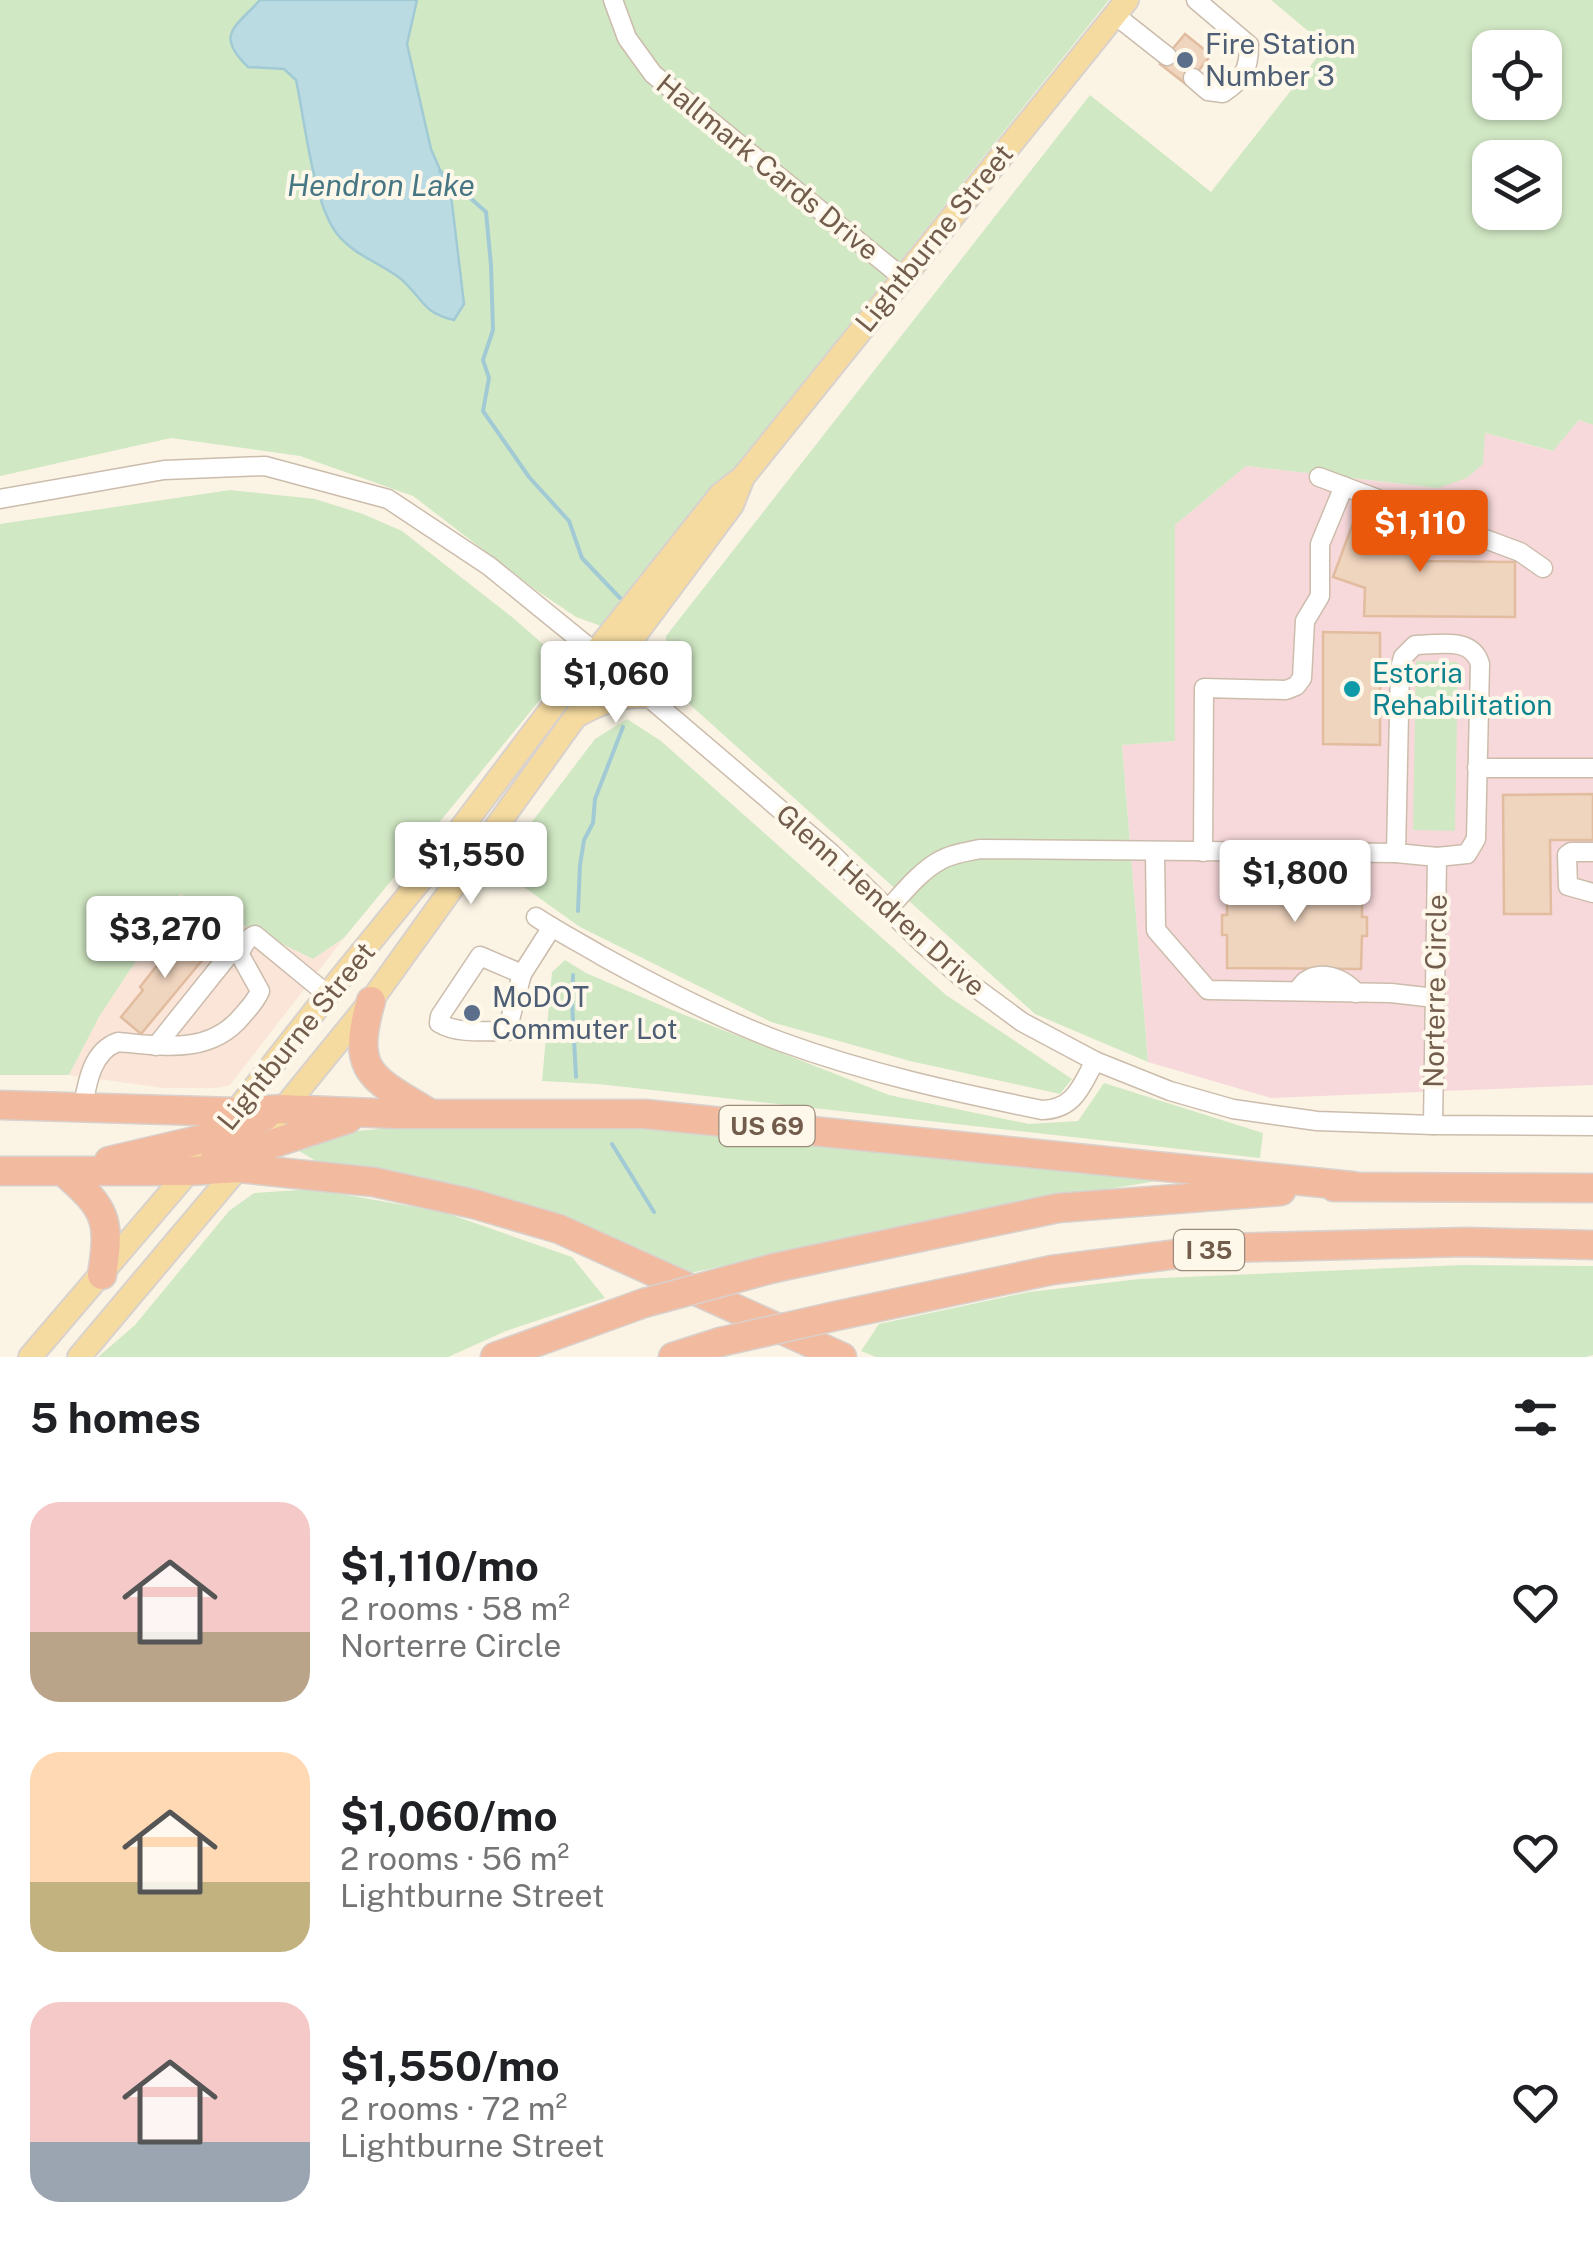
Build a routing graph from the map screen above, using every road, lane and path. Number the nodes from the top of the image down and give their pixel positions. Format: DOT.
graph roads {
  1 [pos="612,0"];
  2 [pos="1196,0"];
  3 [pos="1121,7"];
  4 [pos="1166,56"];
  5 [pos="1192,78"];
  6 [pos="902,277"];
  7 [pos="1319,477"];
  8 [pos="1344,486"];
  9 [pos="0,499"];
  10 [pos="1543,568"];
  11 [pos="604,659"];
  12 [pos="647,696"];
  13 [pos="577,716"];
  14 [pos="1477,768"];
  15 [pos="1593,768"];
  16 [pos="1155,852"];
  17 [pos="1203,852"];
  18 [pos="1593,852"];
  19 [pos="1396,853"];
  20 [pos="1437,857"];
  21 [pos="1593,894"];
  22 [pos="888,909"];
  23 [pos="189,917"];
  24 [pos="236,951"];
  25 [pos="522,974"];
  26 [pos="328,995"];
  27 [pos="1435,998"];
  28 [pos="370,1001"];
  29 [pos="156,1046"];
  30 [pos="1096,1061"];
  31 [pos="0,1105"];
  32 [pos="83,1106"];
  33 [pos="282,1109"];
  34 [pos="235,1112"];
  35 [pos="369,1113"];
  36 [pos="430,1114"];
  37 [pos="1433,1125"];
  38 [pos="1593,1126"];
  39 [pos="216,1136"];
  40 [pos="246,1158"];
  41 [pos="0,1171"];
  42 [pos="64,1172"];
  43 [pos="189,1172"];
  44 [pos="1352,1186"];
  45 [pos="1593,1188"];
  46 [pos="1593,1245"];
  47 [pos="102,1275"];
  48 [pos="30,1357"];
  49 [pos="79,1357"];
  50 [pos="495,1357"];
  51 [pos="673,1357"];
  52 [pos="842,1357"];
  1 -- 6 [label="street, Hallmark Cards Drive"];
  2 -- 5 [label="street"];
  3 -- 4 [label="street"];
  3 -- 6 [label="main road, Lightburne Street"];
  6 -- 11 [label="main road, Lightburne Street"];
  7 -- 8 [label="street"];
  8 -- 10 [label="street"];
  8 -- 17 [label="street"];
  9 -- 11 [label="street, Glenn Hendren Drive"];
  11 -- 12 [label="street, Glenn Hendren Drive"];
  11 -- 13 [label="main road, Lightburne Street"];
  11 -- 26 [label="main road, Lightburne Street"];
  12 -- 13 [label="main road"];
  12 -- 22 [label="street, Glenn Hendren Drive"];
  13 -- 28 [label="main road, Lightburne Street"];
  14 -- 15 [label="street"];
  14 -- 19 [label="street, Norterre Circle"];
  14 -- 20 [label="street, Norterre Circle"];
  16 -- 17 [label="street"];
  16 -- 22 [label="street"];
  16 -- 27 [label="street"];
  17 -- 19 [label="street"];
  18 -- 21 [label="street"];
  19 -- 20 [label="street, Norterre Circle"];
  20 -- 27 [label="street, Norterre Circle"];
  22 -- 30 [label="street, Glenn Hendren Drive"];
  23 -- 24 [label="street"];
  24 -- 26 [label="street"];
  24 -- 29 [label="street"];
  24 -- 29 [label="street"];
  25 -- 25 [label="street"];
  25 -- 30 [label="street"];
  26 -- 34 [label="main road, Lightburne Street"];
  27 -- 37 [label="street, Norterre Circle"];
  28 -- 33 [label="main road, Lightburne Street"];
  28 -- 36 [label="highway"];
  29 -- 32 [label="street"];
  30 -- 37 [label="street, Glenn Hendren Drive"];
  31 -- 32 [label="highway, US 69"];
  32 -- 34 [label="highway, US 69"];
  33 -- 34 [label="highway, US 69"];
  33 -- 35 [label="highway, US 69"];
  33 -- 39 [label="highway"];
  33 -- 40 [label="main road, Lightburne Street"];
  34 -- 39 [label="main road, Lightburne Street"];
  35 -- 36 [label="highway, US 69"];
  35 -- 40 [label="highway"];
  36 -- 44 [label="highway, US 69"];
  37 -- 38 [label="street, Glenn Hendren Drive"];
  39 -- 42 [label="highway"];
  39 -- 43 [label="main road, Lightburne Street"];
  40 -- 43 [label="highway"];
  40 -- 49 [label="main road, Lightburne Street"];
  40 -- 52 [label="highway"];
  41 -- 42 [label="highway"];
  42 -- 43 [label="highway"];
  42 -- 47 [label="highway"];
  43 -- 47 [label="main road, Lightburne Street"];
  44 -- 45 [label="highway, I 35"];
  44 -- 50 [label="highway, I 35, bridge"];
  46 -- 51 [label="highway, I 35, bridge"];
  47 -- 48 [label="main road, Lightburne Street"];
}
